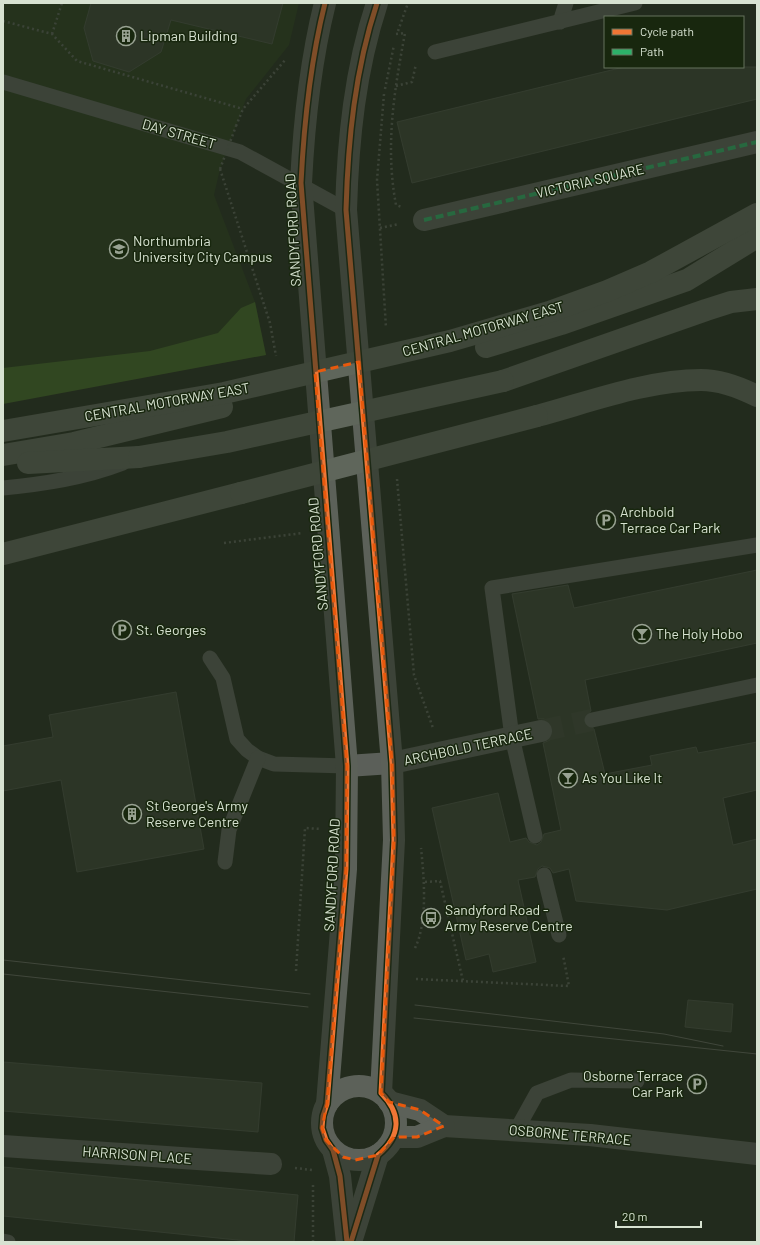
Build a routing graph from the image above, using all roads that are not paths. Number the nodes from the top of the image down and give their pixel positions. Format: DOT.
graph roads {
  1 [pos="325,3"];
  2 [pos="377,3"];
  3 [pos="566,3"];
  4 [pos="635,3"];
  5 [pos="560,22"];
  6 [pos="435,52"];
  7 [pos="3,82"];
  8 [pos="757,142"];
  9 [pos="301,183"];
  10 [pos="346,210"];
  11 [pos="757,214"];
  12 [pos="424,220"];
  13 [pos="757,237"];
  14 [pos="757,299"];
  15 [pos="757,396"];
  16 [pos="3,431"];
  17 [pos="3,455"];
  18 [pos="138,457"];
  19 [pos="3,464"];
  20 [pos="3,488"];
  21 [pos="757,545"];
  22 [pos="3,554"];
  23 [pos="210,658"];
  24 [pos="757,685"];
  25 [pos="592,720"];
  26 [pos="541,731"];
  27 [pos="512,737"];
  28 [pos="258,758"];
  29 [pos="392,763"];
  30 [pos="347,766"];
  31 [pos="536,836"];
  32 [pos="225,862"];
  33 [pos="544,875"];
  34 [pos="559,935"];
  35 [pos="637,1081"];
  36 [pos="385,1097"];
  37 [pos="327,1104"];
  38 [pos="444,1126"];
  39 [pos="517,1129"];
  40 [pos="394,1137"];
  41 [pos="3,1146"];
  42 [pos="333,1150"];
  43 [pos="757,1154"];
  44 [pos="378,1155"];
  45 [pos="271,1164"];
  46 [pos="3,1241"];
  47 [pos="8,1242"];
  48 [pos="347,1242"];
  49 [pos="351,1242"];
  1 -- 9 [label="main road, SANDYFORD ROAD"];
  2 -- 10 [label="main road"];
  3 -- 5 [label="lane"];
  4 -- 5 [label="lane"];
  5 -- 6 [label="lane"];
  7 -- 9 [label="lane, DAY STREET"];
  8 -- 12 [label="street, VICTORIA SQUARE"];
  9 -- 10 [label="lane, DAY STREET"];
  9 -- 30 [label="main road, SANDYFORD ROAD"];
  10 -- 29 [label="main road"];
  11 -- 16 [label="highway, CENTRAL MOTORWAY EAST, bridge"];
  13 -- 17 [label="highway, CENTRAL MOTORWAY EAST"];
  14 -- 18 [label="highway, bridge"];
  15 -- 22 [label="highway, bridge"];
  18 -- 19 [label="highway"];
  18 -- 20 [label="lane"];
  21 -- 27 [label="lane"];
  23 -- 28 [label="lane"];
  24 -- 25 [label="lane"];
  26 -- 27 [label="street, ARCHBOLD TERRACE"];
  27 -- 29 [label="street, ARCHBOLD TERRACE"];
  27 -- 31 [label="lane"];
  28 -- 30 [label="lane"];
  28 -- 32 [label="lane"];
  29 -- 30 [label="street, ARCHBOLD TERRACE"];
  29 -- 36 [label="main road"];
  30 -- 37 [label="main road, SANDYFORD ROAD"];
  33 -- 34 [label="lane"];
  35 -- 39 [label="lane"];
  36 -- 37 [label="main road"];
  36 -- 38 [label="main road"];
  36 -- 40 [label="main road"];
  37 -- 42 [label="main road"];
  38 -- 39 [label="main road, OSBORNE TERRACE"];
  38 -- 40 [label="main road"];
  39 -- 43 [label="main road, OSBORNE TERRACE"];
  40 -- 44 [label="main road"];
  41 -- 45 [label="street, HARRISON PLACE"];
  42 -- 44 [label="main road"];
  42 -- 48 [label="main road"];
  44 -- 49 [label="main road"];
  46 -- 47 [label="lane"];
}
